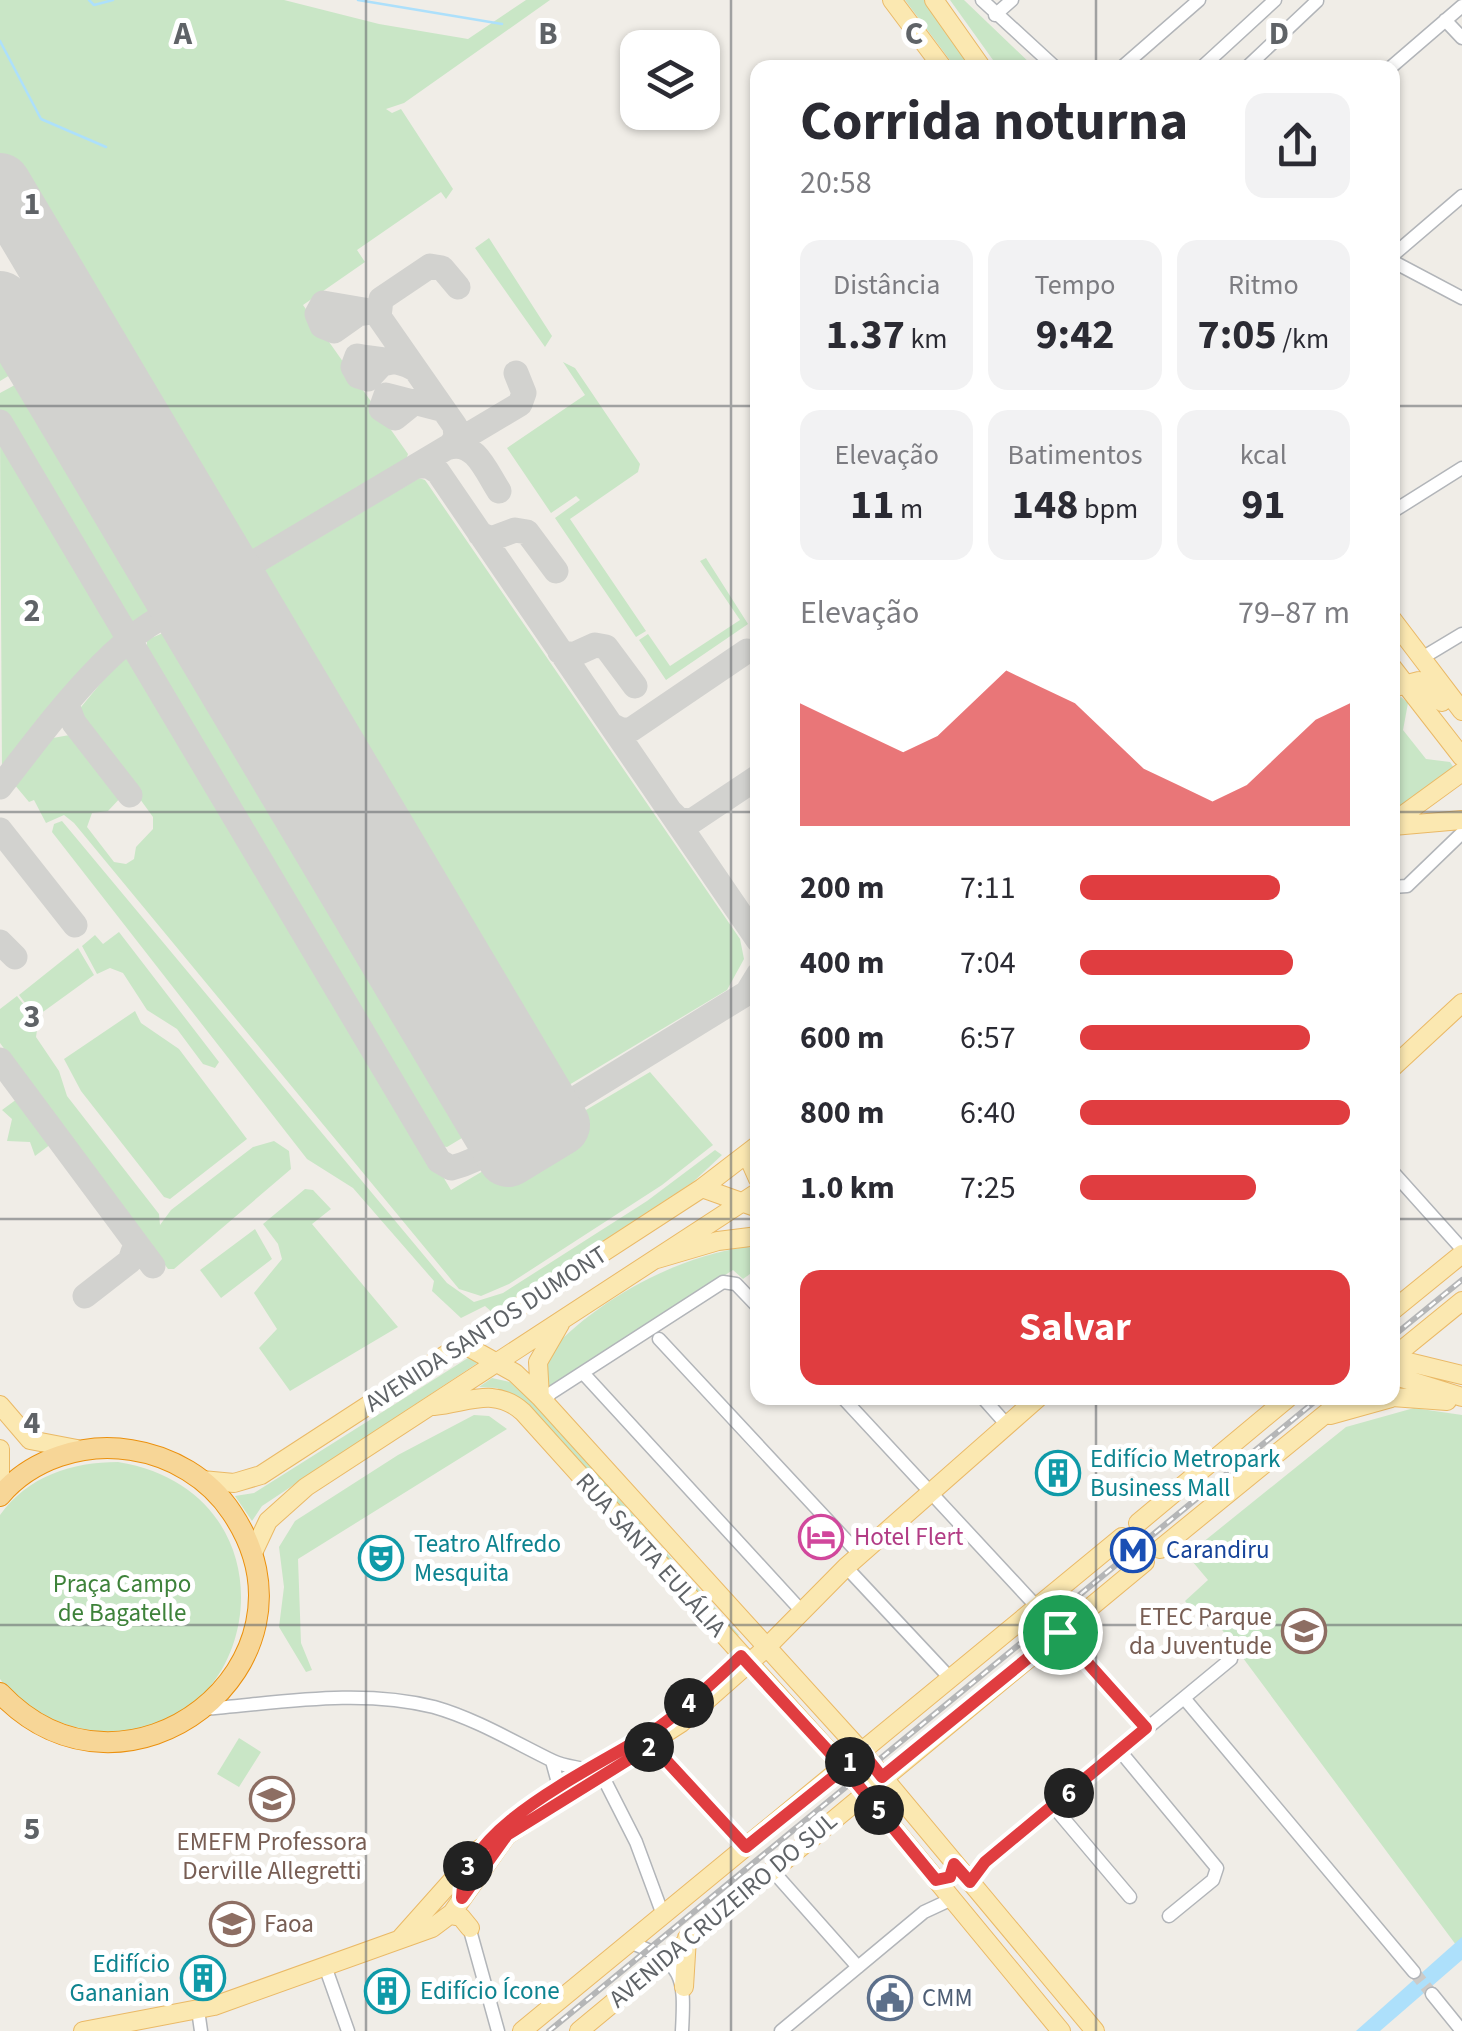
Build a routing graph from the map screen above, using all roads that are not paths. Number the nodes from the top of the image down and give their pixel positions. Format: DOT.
graph roads {
  1 [pos="892,0"];
  2 [pos="934,0"];
  3 [pos="982,0"];
  4 [pos="1012,0"];
  5 [pos="1200,0"];
  6 [pos="1274,0"];
  7 [pos="1318,1"];
  8 [pos="1462,6"];
  9 [pos="995,15"];
  10 [pos="1446,20"];
  11 [pos="1462,38"];
  12 [pos="937,60"];
  13 [pos="976,60"];
  14 [pos="1047,60"];
  15 [pos="1131,60"];
  16 [pos="1209,60"];
  17 [pos="1255,60"];
  18 [pos="1399,60"];
  19 [pos="1462,196"];
  20 [pos="1400,254"];
  21 [pos="1400,265"];
  22 [pos="1462,298"];
  23 [pos="1462,468"];
  24 [pos="1400,507"];
  25 [pos="1400,629"];
  26 [pos="1462,634"];
  27 [pos="1422,658"];
  28 [pos="1400,680"];
  29 [pos="1400,684"];
  30 [pos="1461,709"];
  31 [pos="1462,757"];
  32 [pos="1462,772"];
  33 [pos="1400,819"];
  34 [pos="1462,820"];
  35 [pos="1400,824"];
  36 [pos="1462,833"];
  37 [pos="1400,887"];
  38 [pos="1462,1003"];
  39 [pos="1400,1061"];
  40 [pos="750,1152"];
  41 [pos="1400,1180"];
  42 [pos="702,1188"];
  43 [pos="750,1200"];
  44 [pos="750,1202"];
  45 [pos="750,1238"];
  46 [pos="1462,1252"];
  47 [pos="651,1260"];
  48 [pos="1453,1271"];
  49 [pos="750,1300"];
  50 [pos="1462,1300"];
  51 [pos="1400,1306"];
  52 [pos="564,1318"];
  53 [pos="658,1339"];
  54 [pos="462,1344"];
  55 [pos="1400,1352"];
  56 [pos="1400,1360"];
  57 [pos="498,1362"];
  58 [pos="583,1373"];
  59 [pos="1462,1376"];
  60 [pos="1400,1378"];
  61 [pos="1400,1397"];
  62 [pos="542,1399"];
  63 [pos="1462,1400"];
  64 [pos="0,1405"];
  65 [pos="848,1405"];
  66 [pos="989,1405"];
  67 [pos="1030,1405"];
  68 [pos="1280,1405"];
  69 [pos="1336,1405"];
  70 [pos="1365,1405"];
  71 [pos="434,1406"];
  72 [pos="1320,1418"];
  73 [pos="1007,1425"];
  74 [pos="0,1449"];
  75 [pos="85,1449"];
  76 [pos="0,1478"];
  77 [pos="202,1480"];
  78 [pos="930,1493"];
  79 [pos="0,1496"];
  80 [pos="1138,1523"];
  81 [pos="1122,1536"];
  82 [pos="252,1555"];
  83 [pos="853,1561"];
  84 [pos="829,1583"];
  85 [pos="798,1606"];
  86 [pos="1036,1607"];
  87 [pos="1060,1632"];
  88 [pos="762,1644"];
  89 [pos="1231,1659"];
  90 [pos="744,1660"];
  91 [pos="950,1678"];
  92 [pos="0,1693"];
  93 [pos="1184,1698"];
  94 [pos="8,1708"];
  95 [pos="204,1710"];
  96 [pos="1146,1728"];
  97 [pos="665,1729"];
  98 [pos="652,1745"];
  99 [pos="1120,1750"];
  100 [pos="862,1752"];
  101 [pos="552,1761"];
  102 [pos="844,1768"];
  103 [pos="597,1772"];
  104 [pos="882,1777"];
  105 [pos="560,1790"];
  106 [pos="864,1792"];
  107 [pos="1053,1806"];
  108 [pos="836,1815"];
  109 [pos="894,1828"];
  110 [pos="746,1847"];
  111 [pos="469,1864"];
  112 [pos="772,1869"];
  113 [pos="965,1877"];
  114 [pos="947,1893"];
  115 [pos="462,1898"];
  116 [pos="1130,1898"];
  117 [pos="663,1915"];
  118 [pos="450,1916"];
  119 [pos="1169,1916"];
  120 [pos="470,1928"];
  121 [pos="687,1938"];
  122 [pos="400,1939"];
  123 [pos="629,1942"];
  124 [pos="664,1958"];
  125 [pos="858,1967"];
  126 [pos="326,1969"];
  127 [pos="1414,1972"];
  128 [pos="684,1986"];
  129 [pos="1432,1994"];
  130 [pos="198,2010"];
  131 [pos="1453,2028"];
  132 [pos="83,2031"];
  133 [pos="201,2031"];
  134 [pos="348,2031"];
  135 [pos="498,2031"];
  136 [pos="522,2031"];
  137 [pos="578,2031"];
  138 [pos="682,2031"];
  139 [pos="781,2031"];
  140 [pos="1060,2031"];
  141 [pos="1095,2031"];
  1 -- 12 [label="main road"];
  2 -- 13 [label="main road"];
  3 -- 9 [label="street"];
  4 -- 9 [label="street"];
  5 -- 15 [label="street"];
  6 -- 16 [label="street"];
  7 -- 17 [label="street"];
  8 -- 10 [label="street"];
  9 -- 14 [label="street"];
  10 -- 11 [label="street"];
  10 -- 18 [label="street"];
  19 -- 20 [label="street"];
  21 -- 22 [label="street"];
  23 -- 24 [label="street"];
  25 -- 27 [label="main road"];
  26 -- 27 [label="street"];
  27 -- 30 [label="main road"];
  28 -- 30 [label="main road"];
  29 -- 31 [label="main road"];
  32 -- 33 [label="main road"];
  34 -- 35 [label="main road"];
  36 -- 37 [label="street"];
  38 -- 39 [label="main road"];
  40 -- 42 [label="main road, AVENIDA SANTOS DUMONT"];
  41 -- 46 [label="street"];
  42 -- 43 [label="main road"];
  42 -- 54 [label="main road, AVENIDA SANTOS DUMONT"];
  44 -- 47 [label="main road, AVENIDA SANTOS DUMONT"];
  45 -- 47 [label="main road"];
  46 -- 48 [label="main road"];
  47 -- 52 [label="main road, AVENIDA SANTOS DUMONT"];
  48 -- 51 [label="main road"];
  49 -- 58 [label="street"];
  50 -- 55 [label="main road"];
  52 -- 57 [label="main road, AVENIDA SANTOS DUMONT"];
  52 -- 62 [label="main road"];
  53 -- 83 [label="street"];
  54 -- 57 [label="main road, RUA SANTA EULÁLIA"];
  54 -- 77 [label="main road, AVENIDA SANTOS DUMONT"];
  56 -- 59 [label="main road"];
  57 -- 62 [label="main road, RUA SANTA EULÁLIA"];
  57 -- 71 [label="main road, AVENIDA SANTOS DUMONT"];
  58 -- 62 [label="street"];
  58 -- 85 [label="street"];
  60 -- 63 [label="main road"];
  61 -- 63 [label="main road"];
  62 -- 88 [label="main road, RUA SANTA EULÁLIA"];
  64 -- 75 [label="main road"];
  65 -- 78 [label="street"];
  66 -- 73 [label="street"];
  67 -- 73 [label="main road"];
  68 -- 80 [label="main road"];
  69 -- 72 [label="main road, AVENIDA CRUZEIRO DO SUL"];
  70 -- 72 [label="main road"];
  71 -- 82 [label="main road, AVENIDA SANTOS DUMONT"];
  71 -- 90 [label="main road, RUA SANTA EULÁLIA"];
  72 -- 87 [label="main road, AVENIDA CRUZEIRO DO SUL"];
  73 -- 78 [label="main road"];
  74 -- 76 [label="main road"];
  75 -- 77 [label="highway"];
  75 -- 79 [label="highway"];
  77 -- 82 [label="highway"];
  78 -- 83 [label="main road"];
  78 -- 86 [label="street"];
  81 -- 86 [label="main road, AVENIDA CRUZEIRO DO SUL"];
  82 -- 95 [label="highway"];
  83 -- 84 [label="main road"];
  83 -- 91 [label="street"];
  84 -- 85 [label="main road"];
  84 -- 88 [label="main road"];
  85 -- 88 [label="main road"];
  86 -- 91 [label="main road, AVENIDA CRUZEIRO DO SUL"];
  87 -- 96 [label="street"];
  87 -- 104 [label="main road, AVENIDA CRUZEIRO DO SUL"];
  88 -- 90 [label="main road"];
  88 -- 100 [label="main road, RUA SANTA EULÁLIA"];
  89 -- 93 [label="street"];
  90 -- 97 [label="main road"];
  90 -- 102 [label="main road, RUA SANTA EULÁLIA"];
  91 -- 100 [label="main road, AVENIDA CRUZEIRO DO SUL"];
  92 -- 94 [label="highway"];
  93 -- 96 [label="street"];
  93 -- 127 [label="street"];
  94 -- 95 [label="highway"];
  95 -- 101 [label="street"];
  96 -- 99 [label="street"];
  97 -- 98 [label="main road"];
  97 -- 103 [label="main road"];
  98 -- 103 [label="main road"];
  98 -- 110 [label="street"];
  99 -- 107 [label="street"];
  99 -- 119 [label="street"];
  100 -- 102 [label="main road, AVENIDA CRUZEIRO DO SUL"];
  100 -- 104 [label="main road, RUA SANTA EULÁLIA"];
  101 -- 103 [label="street"];
  101 -- 105 [label="street"];
  102 -- 106 [label="main road, RUA SANTA EULÁLIA"];
  102 -- 110 [label="main road, AVENIDA CRUZEIRO DO SUL"];
  103 -- 105 [label="main road"];
  103 -- 115 [label="main road"];
  103 -- 117 [label="street"];
  104 -- 106 [label="main road, AVENIDA CRUZEIRO DO SUL"];
  104 -- 113 [label="main road, RUA SANTA EULÁLIA"];
  105 -- 111 [label="main road"];
  106 -- 108 [label="main road, AVENIDA CRUZEIRO DO SUL"];
  106 -- 109 [label="main road, RUA SANTA EULÁLIA"];
  107 -- 113 [label="street"];
  107 -- 116 [label="street"];
  108 -- 109 [label="main road"];
  108 -- 112 [label="main road, AVENIDA CRUZEIRO DO SUL"];
  109 -- 114 [label="main road, RUA SANTA EULÁLIA"];
  110 -- 117 [label="main road, AVENIDA CRUZEIRO DO SUL"];
  111 -- 115 [label="main road"];
  111 -- 122 [label="main road"];
  112 -- 121 [label="main road, AVENIDA CRUZEIRO DO SUL"];
  112 -- 125 [label="street"];
  113 -- 114 [label="main road"];
  113 -- 114 [label="main road"];
  113 -- 141 [label="main road, RUA SANTA EULÁLIA"];
  114 -- 125 [label="street"];
  114 -- 140 [label="main road, RUA SANTA EULÁLIA"];
  115 -- 118 [label="main road"];
  115 -- 120 [label="street"];
  117 -- 123 [label="main road, AVENIDA CRUZEIRO DO SUL"];
  118 -- 120 [label="main road"];
  118 -- 122 [label="main road"];
  120 -- 135 [label="street"];
  121 -- 124 [label="main road, AVENIDA CRUZEIRO DO SUL"];
  121 -- 128 [label="main road"];
  122 -- 126 [label="main road"];
  123 -- 124 [label="street"];
  123 -- 136 [label="main road, AVENIDA CRUZEIRO DO SUL"];
  124 -- 128 [label="street"];
  124 -- 137 [label="main road, AVENIDA CRUZEIRO DO SUL"];
  125 -- 139 [label="street"];
  126 -- 130 [label="main road"];
  126 -- 134 [label="street"];
  128 -- 138 [label="street"];
  129 -- 131 [label="street"];
  130 -- 132 [label="main road"];
  130 -- 133 [label="street"];
}
